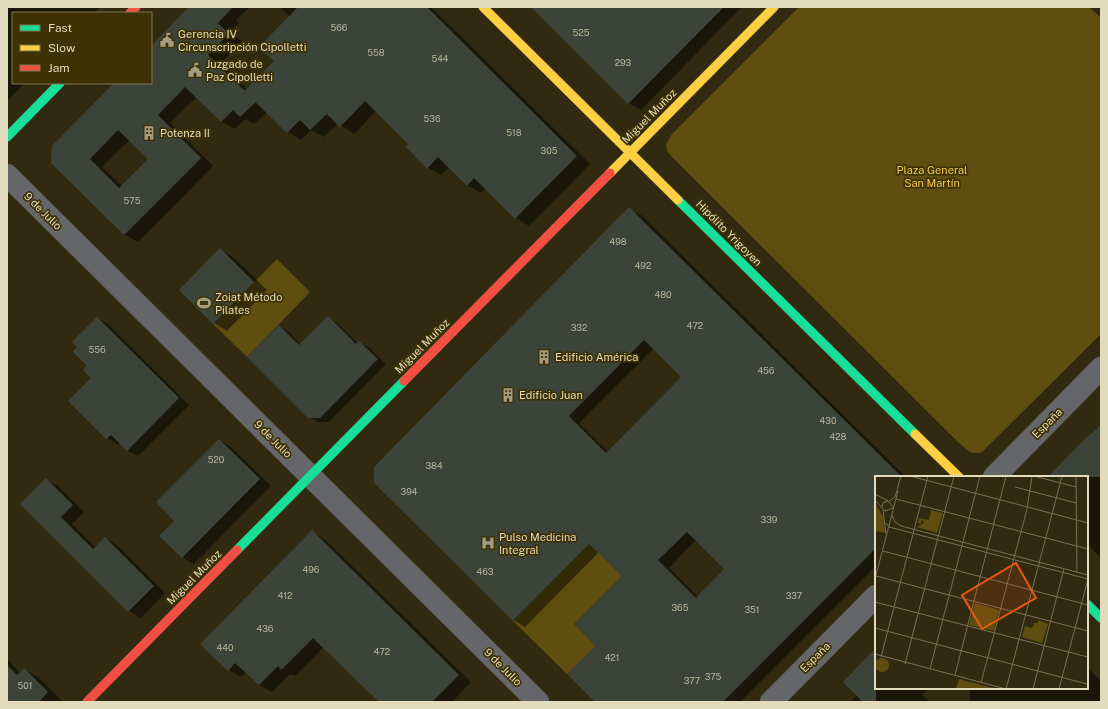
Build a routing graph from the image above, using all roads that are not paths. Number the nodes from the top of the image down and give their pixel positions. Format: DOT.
graph roads {
  1 [pos="484,7"];
  2 [pos="774,7"];
  3 [pos="59,84"];
  4 [pos="7,137"];
  5 [pos="630,152"];
  6 [pos="7,175"];
  7 [pos="1101,368"];
  8 [pos="310,476"];
  9 [pos="957,476"];
  10 [pos="995,476"];
  11 [pos="875,597"];
  12 [pos="1088,605"];
  13 [pos="1101,618"];
  14 [pos="87,702"];
  15 [pos="538,702"];
  16 [pos="771,702"];
  1 -- 5 [label="street, Hipólito Yrigoyen"];
  2 -- 5 [label="street, Miguel Muñoz"];
  3 -- 4 [label="street"];
  5 -- 8 [label="street, Miguel Muñoz"];
  5 -- 9 [label="street, Hipólito Yrigoyen"];
  6 -- 8 [label="street, 9 de Julio"];
  7 -- 10 [label="street, España"];
  8 -- 14 [label="street, Miguel Muñoz"];
  8 -- 15 [label="street, 9 de Julio"];
  11 -- 16 [label="street, España"];
  12 -- 13 [label="street"];
}
